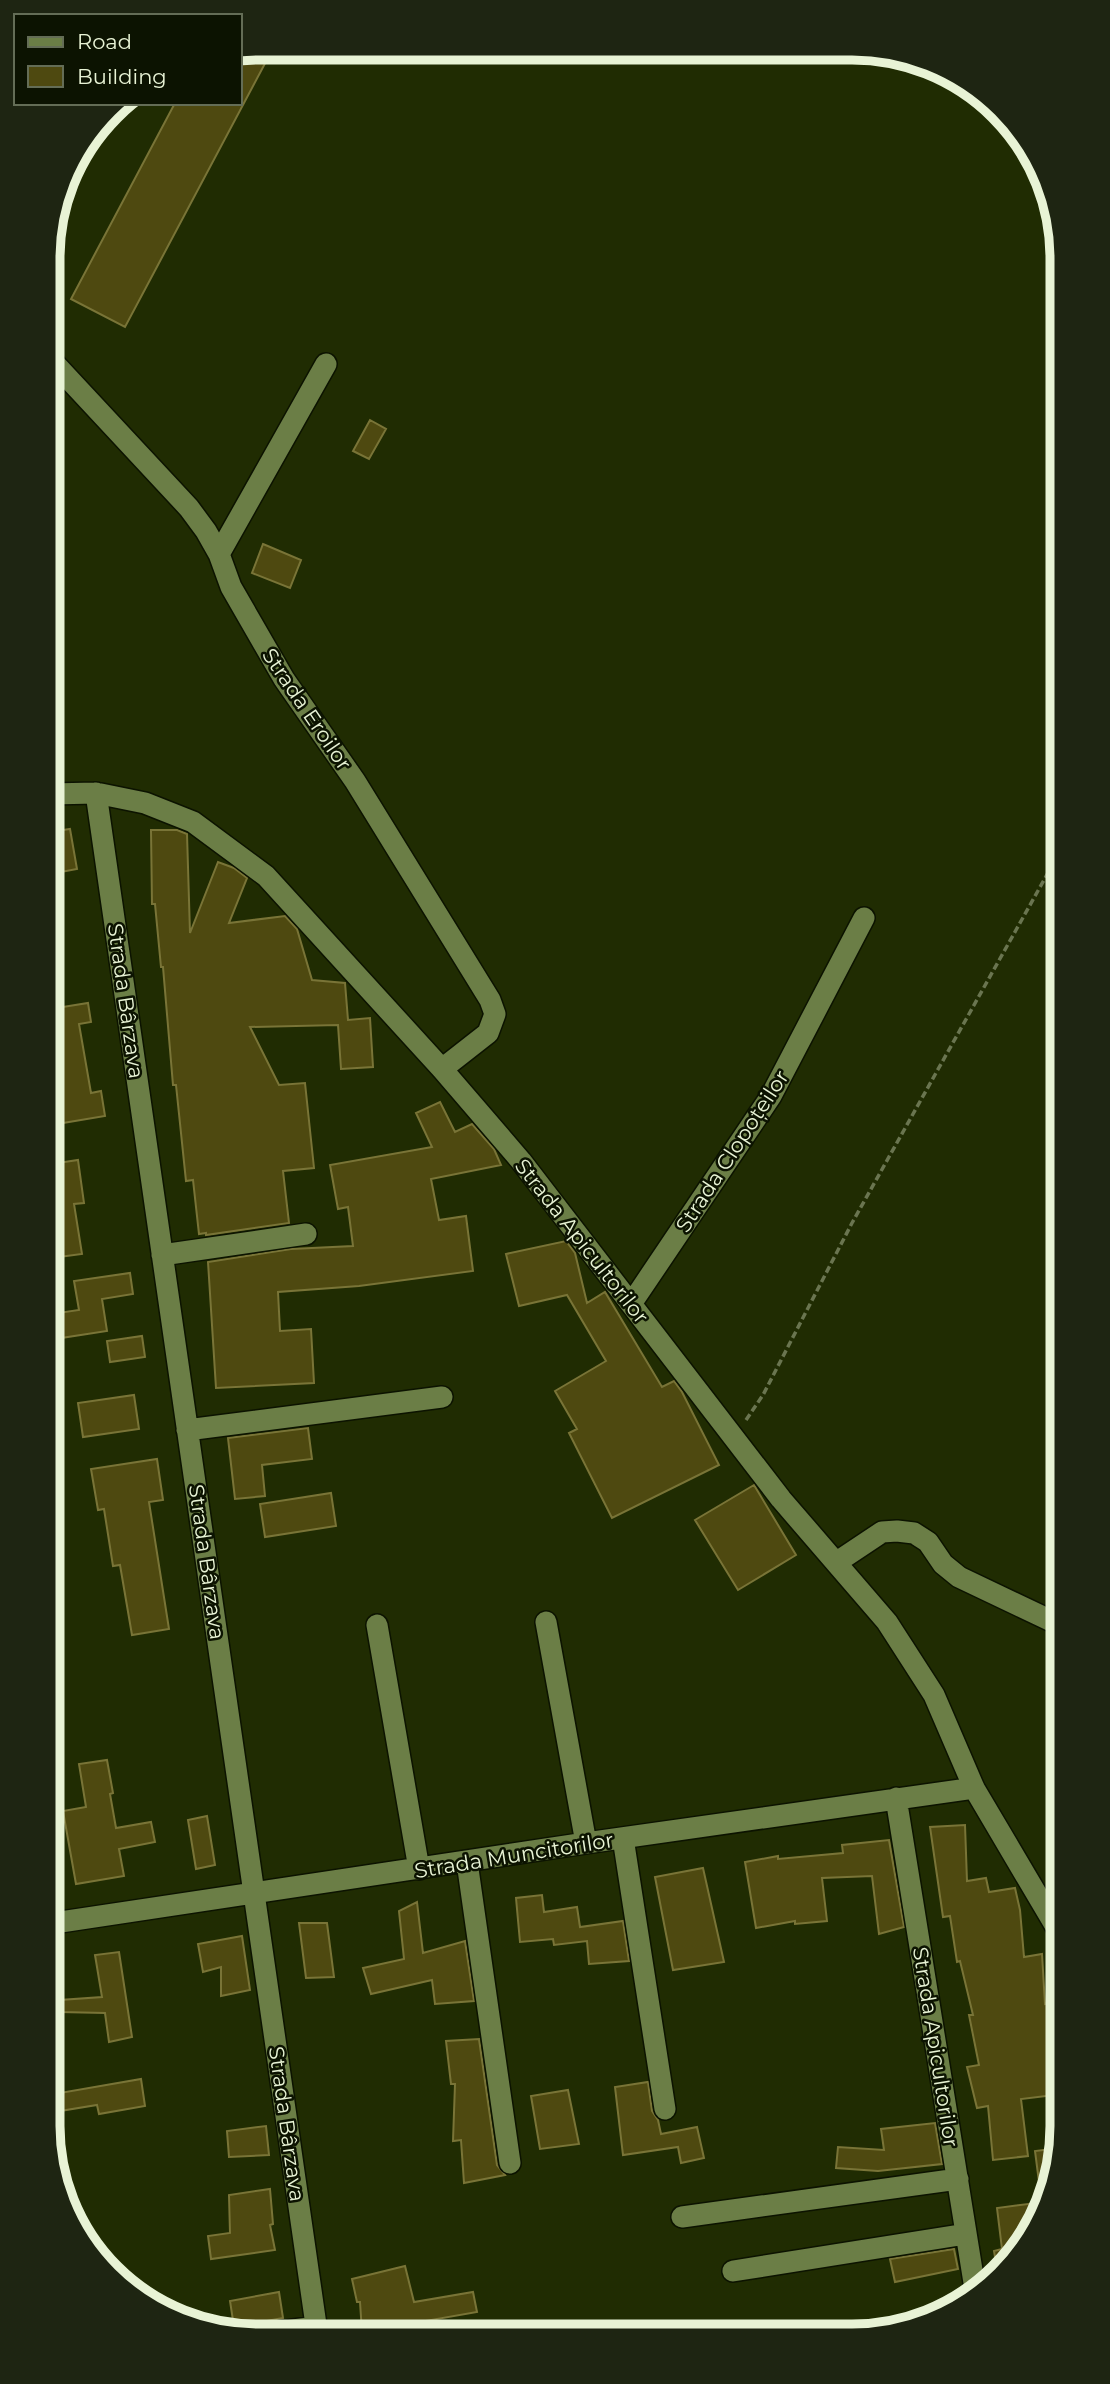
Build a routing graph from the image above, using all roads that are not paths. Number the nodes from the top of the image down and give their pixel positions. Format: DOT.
graph roads {
  1 [pos="326,364"];
  2 [pos="60,369"];
  3 [pos="219,554"];
  4 [pos="96,793"];
  5 [pos="60,794"];
  6 [pos="864,918"];
  7 [pos="442,1069"];
  8 [pos="306,1234"];
  9 [pos="162,1255"];
  10 [pos="631,1304"];
  11 [pos="442,1397"];
  12 [pos="187,1430"];
  13 [pos="837,1562"];
  14 [pos="1050,1620"];
  15 [pos="546,1622"];
  16 [pos="377,1625"];
  17 [pos="974,1788"];
  18 [pos="896,1798"];
  19 [pos="623,1838"];
  20 [pos="586,1843"];
  21 [pos="467,1862"];
  22 [pos="419,1869"];
  23 [pos="254,1894"];
  24 [pos="1050,1917"];
  25 [pos="60,1922"];
  26 [pos="665,2109"];
  27 [pos="510,2163"];
  28 [pos="958,2179"];
  29 [pos="682,2217"];
  30 [pos="966,2234"];
  31 [pos="733,2271"];
  32 [pos="974,2282"];
  33 [pos="316,2324"];
  1 -- 3 [label="street"];
  2 -- 3 [label="street, Strada Eroilor"];
  3 -- 7 [label="street, Strada Eroilor"];
  4 -- 5 [label="street, Strada Apicultorilor"];
  4 -- 7 [label="street, Strada Apicultorilor"];
  4 -- 9 [label="street, Strada Bârzava"];
  6 -- 10 [label="street, Strada Clopoțeilor"];
  7 -- 10 [label="street, Strada Apicultorilor"];
  8 -- 9 [label="street"];
  9 -- 12 [label="street, Strada Bârzava"];
  10 -- 13 [label="street, Strada Apicultorilor"];
  11 -- 12 [label="street"];
  12 -- 23 [label="street, Strada Bârzava"];
  13 -- 14 [label="street"];
  13 -- 17 [label="street, Strada Apicultorilor"];
  15 -- 20 [label="street"];
  16 -- 22 [label="street"];
  17 -- 18 [label="street, Strada Muncitorilor"];
  17 -- 24 [label="street, Strada Apicultorilor"];
  18 -- 19 [label="street, Strada Muncitorilor"];
  18 -- 28 [label="street, Strada Apicultorilor"];
  19 -- 20 [label="street, Strada Muncitorilor"];
  19 -- 26 [label="street"];
  20 -- 21 [label="street, Strada Muncitorilor"];
  21 -- 22 [label="street, Strada Muncitorilor"];
  21 -- 27 [label="street"];
  22 -- 23 [label="street, Strada Muncitorilor"];
  23 -- 25 [label="street, Strada Muncitorilor"];
  23 -- 33 [label="street, Strada Bârzava"];
  28 -- 29 [label="street"];
  28 -- 30 [label="street, Strada Apicultorilor"];
  30 -- 31 [label="street"];
  30 -- 32 [label="street, Strada Apicultorilor"];
}
